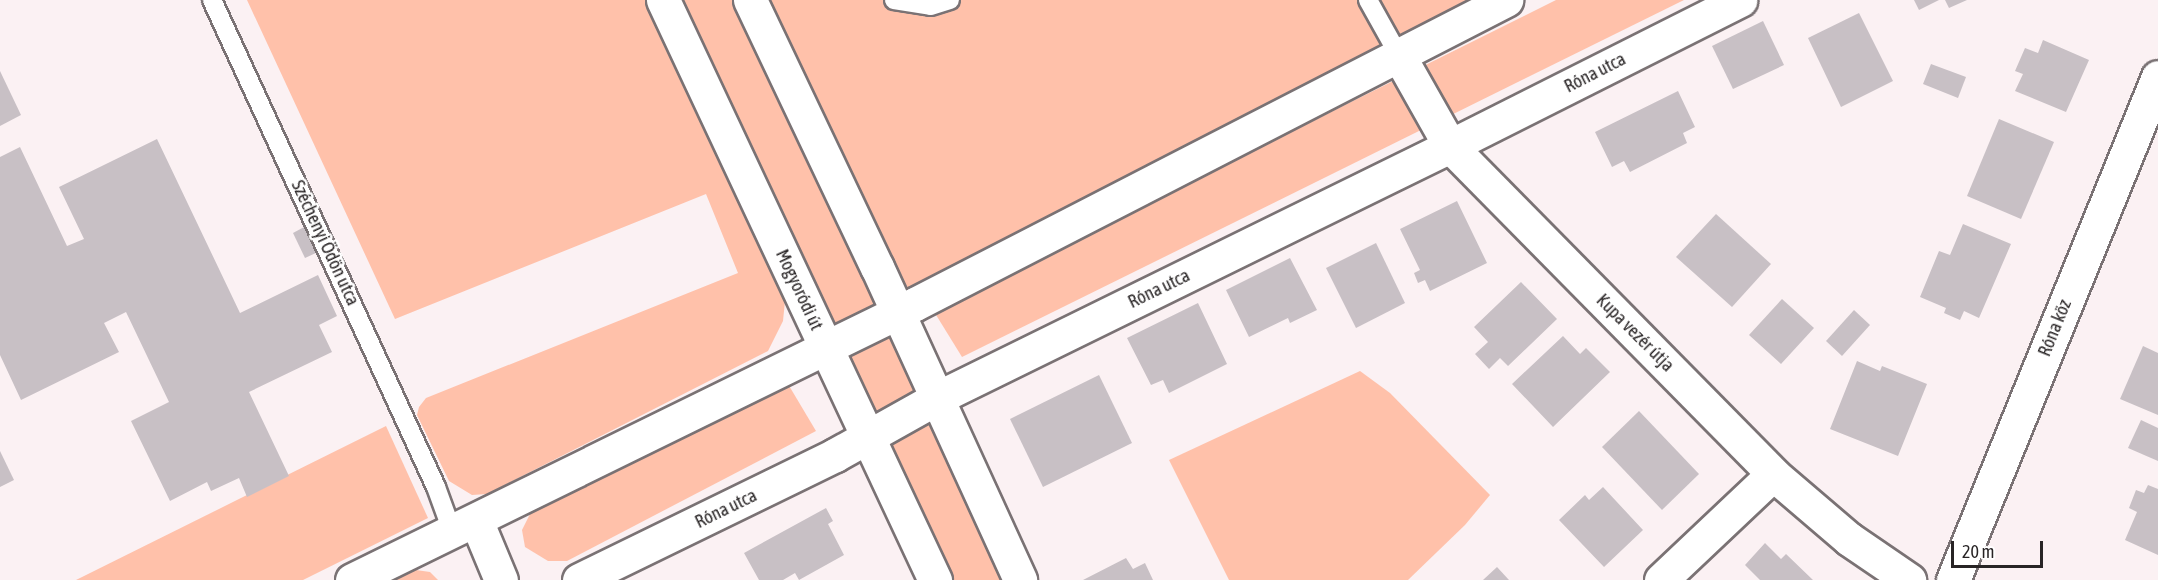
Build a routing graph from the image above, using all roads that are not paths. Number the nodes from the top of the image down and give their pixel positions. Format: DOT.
graph roads {
  1 [pos="212,0"];
  2 [pos="663,0"];
  3 [pos="750,0"];
  4 [pos="894,0"];
  5 [pos="950,0"];
  6 [pos="1368,0"];
  7 [pos="1506,0"];
  8 [pos="1740,0"];
  9 [pos="1398,54"];
  10 [pos="2158,77"];
  11 [pos="1450,146"];
  12 [pos="898,313"];
  13 [pos="826,348"];
  14 [pos="937,398"];
  15 [pos="868,438"];
  16 [pos="1773,474"];
  17 [pos="464,525"];
  18 [pos="352,580"];
  19 [pos="501,580"];
  20 [pos="579,580"];
  21 [pos="935,580"];
  22 [pos="1020,580"];
  23 [pos="1661,580"];
  24 [pos="1909,580"];
  25 [pos="1953,580"];
  1 -- 17 [label="lane, Széchenyi Ödön utca"];
  2 -- 13 [label="street, Mogyoródi út"];
  3 -- 12 [label="street"];
  4 -- 5 [label="lane"];
  6 -- 9 [label="lane"];
  7 -- 9 [label="street"];
  8 -- 11 [label="street, Róna utca"];
  9 -- 11 [label="street, Kupa vezér útja"];
  9 -- 12 [label="street"];
  10 -- 25 [label="street, Róna köz"];
  11 -- 14 [label="street, Róna utca"];
  11 -- 16 [label="street, Kupa vezér útja"];
  12 -- 13 [label="street"];
  12 -- 14 [label="street"];
  13 -- 15 [label="street, Mogyoródi út"];
  13 -- 17 [label="street"];
  14 -- 15 [label="street, Róna utca"];
  14 -- 22 [label="street"];
  15 -- 20 [label="street, Róna utca"];
  15 -- 21 [label="street, Mogyoródi út"];
  16 -- 23 [label="street"];
  16 -- 24 [label="street, Kupa vezér útja"];
  17 -- 18 [label="street"];
  17 -- 19 [label="street"];
}
